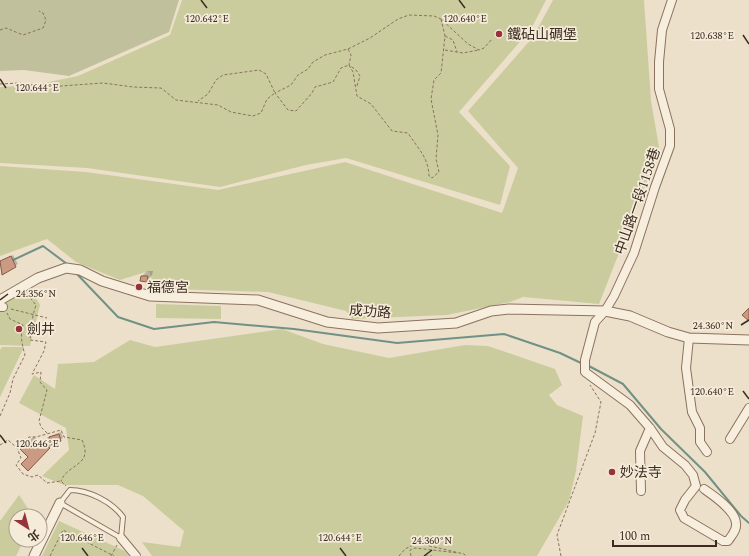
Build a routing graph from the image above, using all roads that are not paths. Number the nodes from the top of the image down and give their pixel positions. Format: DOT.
graph roads {
  1 [pos="672,0"];
  2 [pos="3,307"];
  3 [pos="605,311"];
  4 [pos="689,338"];
  5 [pos="749,340"];
  6 [pos="749,408"];
  7 [pos="650,428"];
  8 [pos="730,439"];
  9 [pos="707,452"];
  10 [pos="704,489"];
  11 [pos="640,491"];
  12 [pos="60,503"];
  13 [pos="121,538"];
  14 [pos="34,556"];
  15 [pos="136,556"];
  1 -- 3 [label="street, 中山路一段1158巷"];
  2 -- 3 [label="street, 成功路"];
  3 -- 4 [label="street, 成功路"];
  3 -- 7 [label="street, 中山路一段1158巷"];
  4 -- 5 [label="street, 成功路"];
  4 -- 9 [label="street"];
  6 -- 8 [label="street"];
  7 -- 10 [label="street"];
  7 -- 11 [label="street"];
  12 -- 13 [label="lane"];
  12 -- 13 [label="lane"];
  12 -- 14 [label="street"];
  13 -- 15 [label="street"];
}
